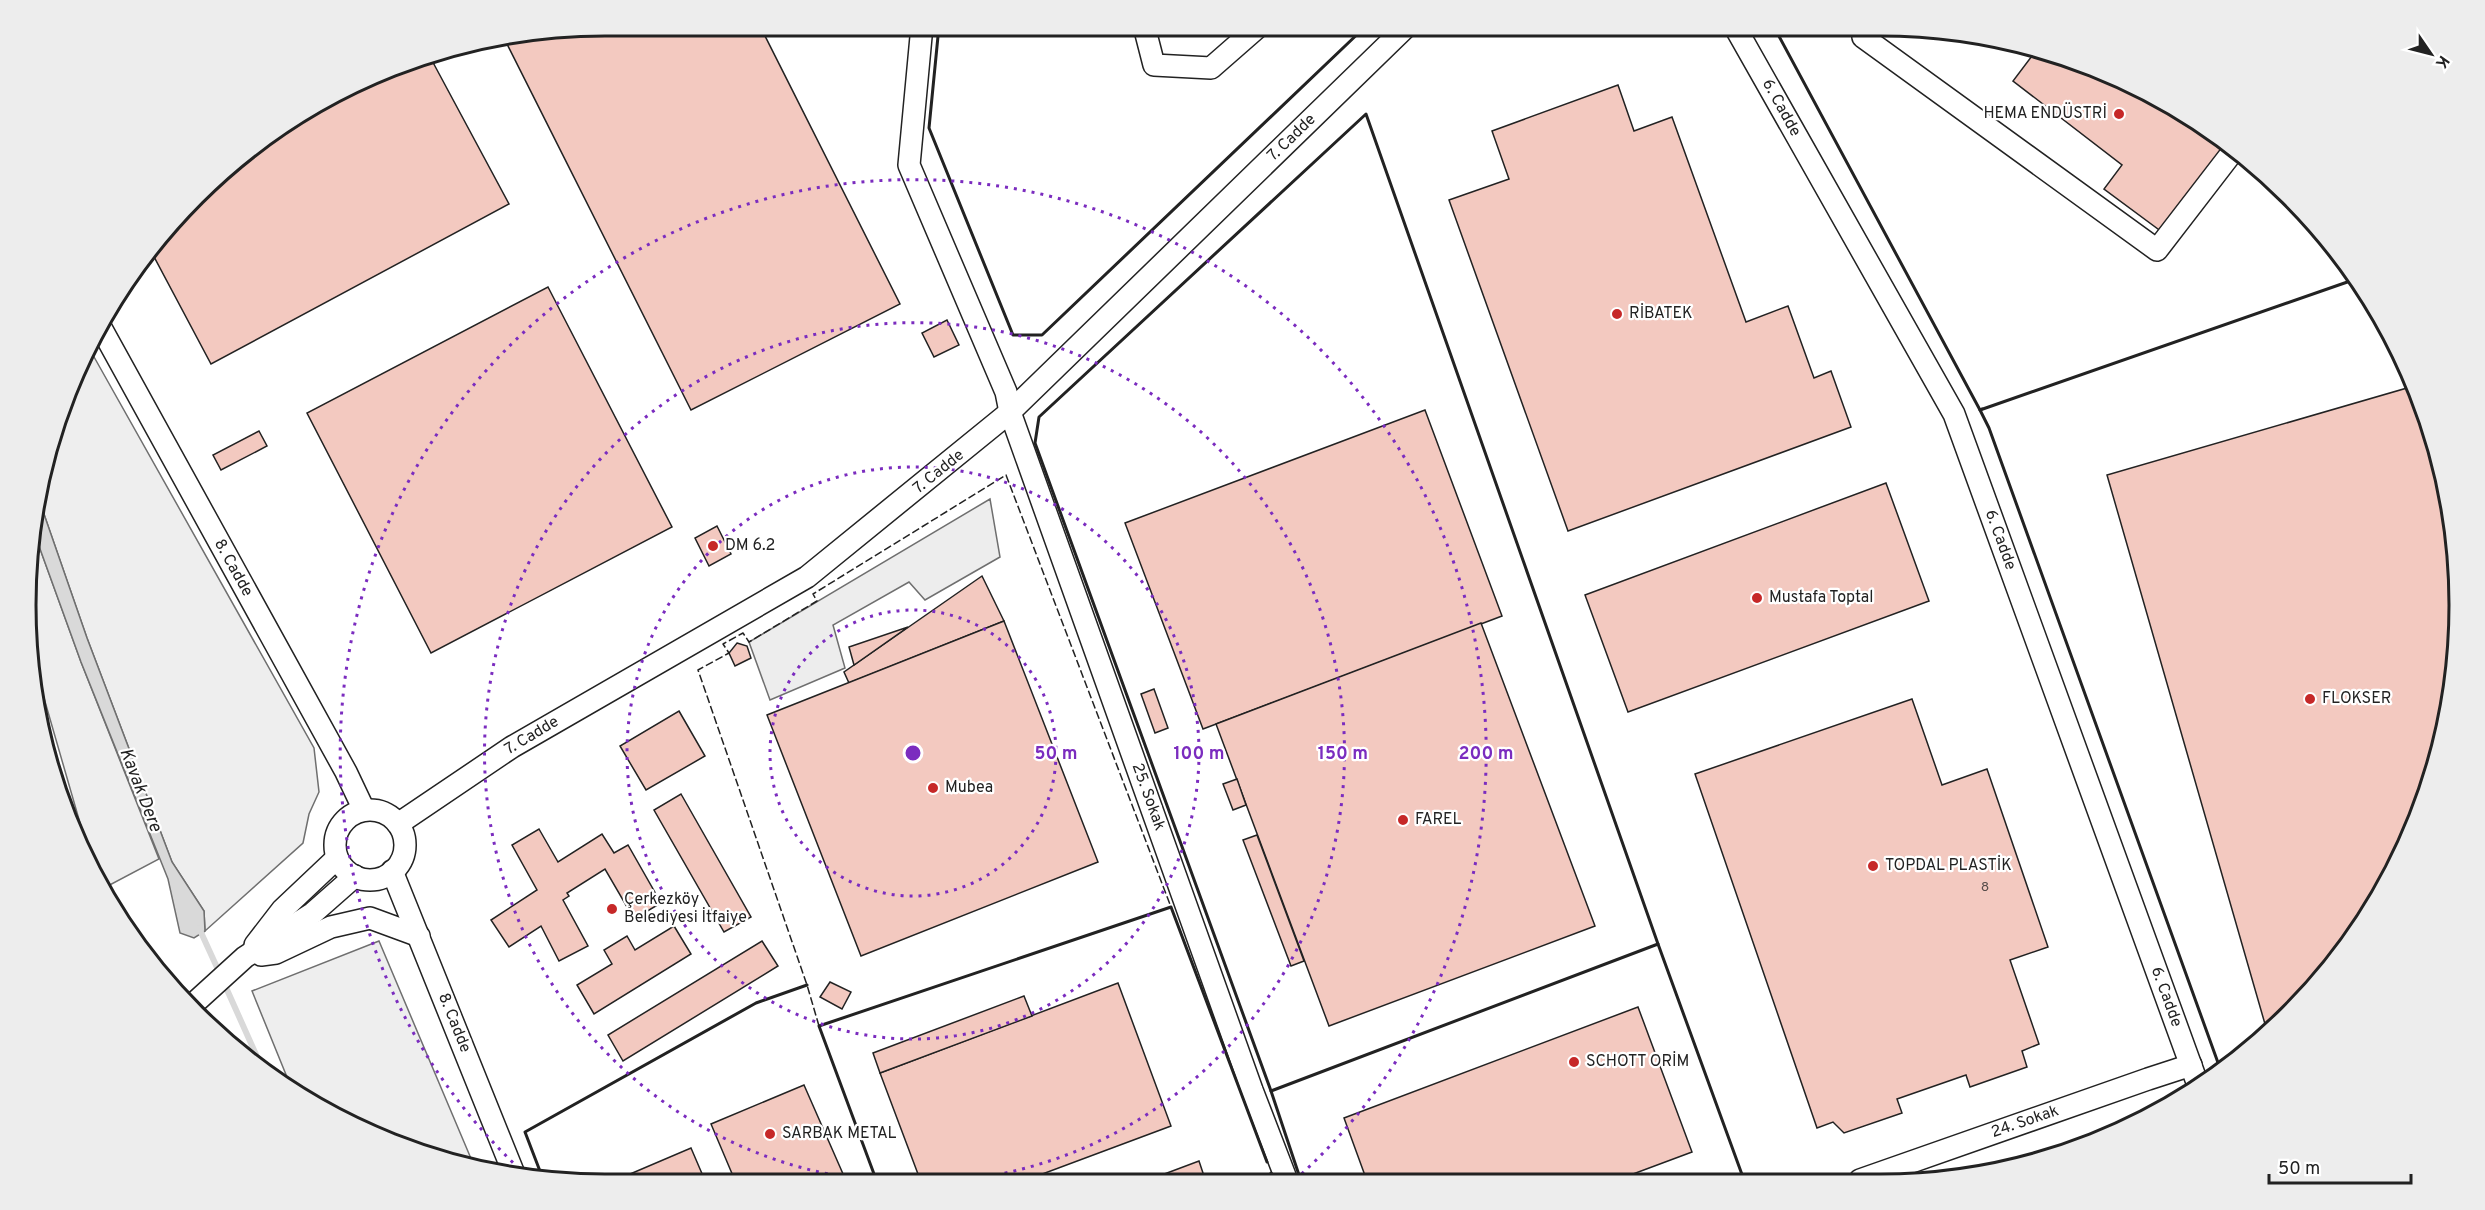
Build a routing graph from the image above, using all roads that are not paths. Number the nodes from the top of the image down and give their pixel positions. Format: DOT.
graph roads {
  1 [pos="921,36"];
  2 [pos="1147,36"];
  3 [pos="1248,36"];
  4 [pos="1397,36"];
  5 [pos="1740,36"];
  6 [pos="1864,36"];
  7 [pos="2230,157"];
  8 [pos="105,334"];
  9 [pos="1010,412"];
  10 [pos="364,810"];
  11 [pos="398,824"];
  12 [pos="337,858"];
  13 [pos="392,871"];
  14 [pos="355,876"];
  15 [pos="419,936"];
  16 [pos="245,957"];
  17 [pos="197,1001"];
  18 [pos="2195,1075"];
  19 [pos="511,1166"];
  20 [pos="1284,1174"];
  21 [pos="1879,1174"];
  1 -- 9 [label="street, 25. Sokak"];
  2 -- 3 [label="street"];
  4 -- 9 [label="street, 7. Cadde"];
  5 -- 18 [label="street, 6. Cadde"];
  6 -- 7 [label="street"];
  8 -- 10 [label="street, 8. Cadde"];
  9 -- 11 [label="street, 7. Cadde"];
  9 -- 20 [label="street, 25. Sokak"];
  10 -- 11 [label="street"];
  10 -- 12 [label="street"];
  11 -- 13 [label="street"];
  12 -- 14 [label="street"];
  12 -- 16 [label="street"];
  13 -- 14 [label="street"];
  13 -- 15 [label="street, 8. Cadde"];
  14 -- 16 [label="street"];
  15 -- 16 [label="street"];
  15 -- 19 [label="street, 8. Cadde"];
  16 -- 17 [label="street"];
  18 -- 21 [label="street, 24. Sokak"];
}
